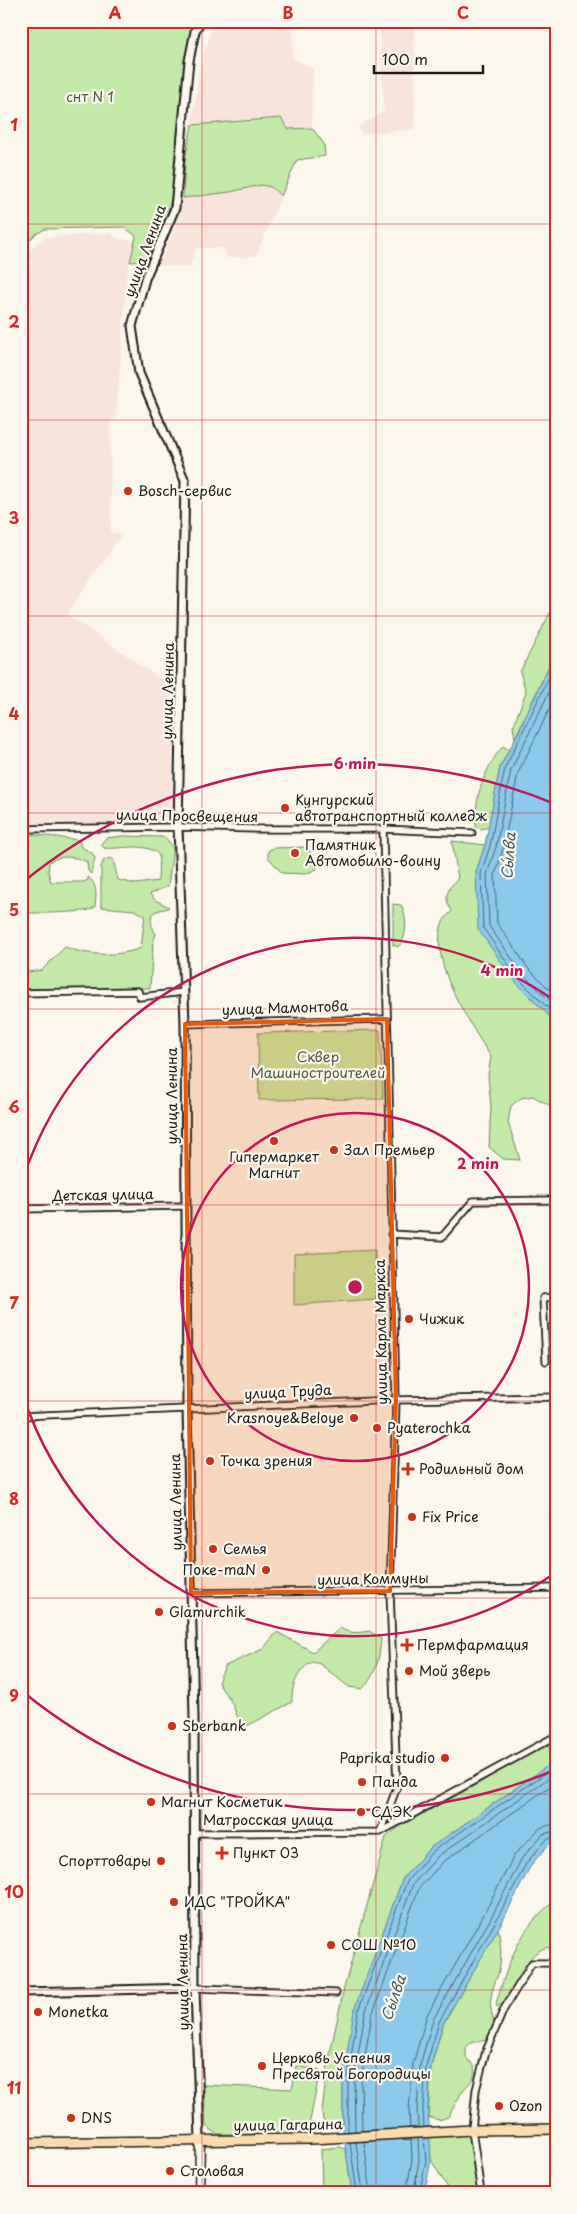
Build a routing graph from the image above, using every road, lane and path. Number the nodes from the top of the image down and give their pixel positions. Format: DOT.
graph roads {
  1 [pos="201,21"];
  2 [pos="178,827"];
  3 [pos="21,828"];
  4 [pos="382,829"];
  5 [pos="472,833"];
  6 [pos="184,992"];
  7 [pos="21,993"];
  8 [pos="387,1019"];
  9 [pos="185,1024"];
  10 [pos="556,1200"];
  11 [pos="185,1206"];
  12 [pos="21,1209"];
  13 [pos="391,1234"];
  14 [pos="556,1297"];
  15 [pos="546,1361"];
  16 [pos="556,1397"];
  17 [pos="396,1400"];
  18 [pos="187,1409"];
  19 [pos="21,1416"];
  20 [pos="556,1588"];
  21 [pos="390,1591"];
  22 [pos="191,1593"];
  23 [pos="556,1736"];
  24 [pos="380,1832"];
  25 [pos="195,1833"];
  26 [pos="556,1963"];
  27 [pos="195,1988"];
  28 [pos="21,1992"];
  29 [pos="336,1993"];
  30 [pos="472,2130"];
  31 [pos="556,2130"];
  32 [pos="200,2140"];
  33 [pos="21,2143"];
  34 [pos="199,2193"];
  35 [pos="481,2193"];
  1 -- 2 [label="street, улица Ленина"];
  2 -- 3 [label="street, улица Просвещения"];
  2 -- 4 [label="street, улица Просвещения"];
  2 -- 6 [label="street, улица Ленина"];
  4 -- 5 [label="street, улица Просвещения"];
  4 -- 8 [label="street, улица Карла Маркса"];
  6 -- 7 [label="street"];
  6 -- 9 [label="street, улица Ленина"];
  8 -- 9 [label="street, улица Мамонтова"];
  8 -- 13 [label="street, улица Карла Маркса"];
  9 -- 11 [label="street, улица Ленина"];
  10 -- 13 [label="street"];
  11 -- 12 [label="street, Детская улица"];
  11 -- 18 [label="street, улица Ленина"];
  13 -- 17 [label="street, улица Карла Маркса"];
  14 -- 15 [label="street"];
  16 -- 17 [label="street, улица Труда"];
  17 -- 18 [label="street, улица Труда"];
  17 -- 21 [label="street, улица Карла Маркса"];
  18 -- 19 [label="street, улица Труда"];
  18 -- 22 [label="street, улица Ленина"];
  20 -- 21 [label="street, улица Коммуны"];
  21 -- 22 [label="street, улица Коммуны"];
  21 -- 24 [label="street, улица Карла Маркса"];
  22 -- 25 [label="street, улица Ленина"];
  23 -- 24 [label="street, Матросская улица"];
  24 -- 25 [label="street, Матросская улица"];
  25 -- 27 [label="street, улица Ленина"];
  26 -- 30 [label="street"];
  27 -- 28 [label="street"];
  27 -- 29 [label="street"];
  27 -- 32 [label="street, улица Ленина"];
  30 -- 31 [label="main road, улица Гагарина"];
  30 -- 32 [label="main road, улица Гагарина"];
  30 -- 35 [label="street"];
  32 -- 33 [label="main road, улица Гагарина"];
  32 -- 34 [label="main road, улица Ленина"];
}
